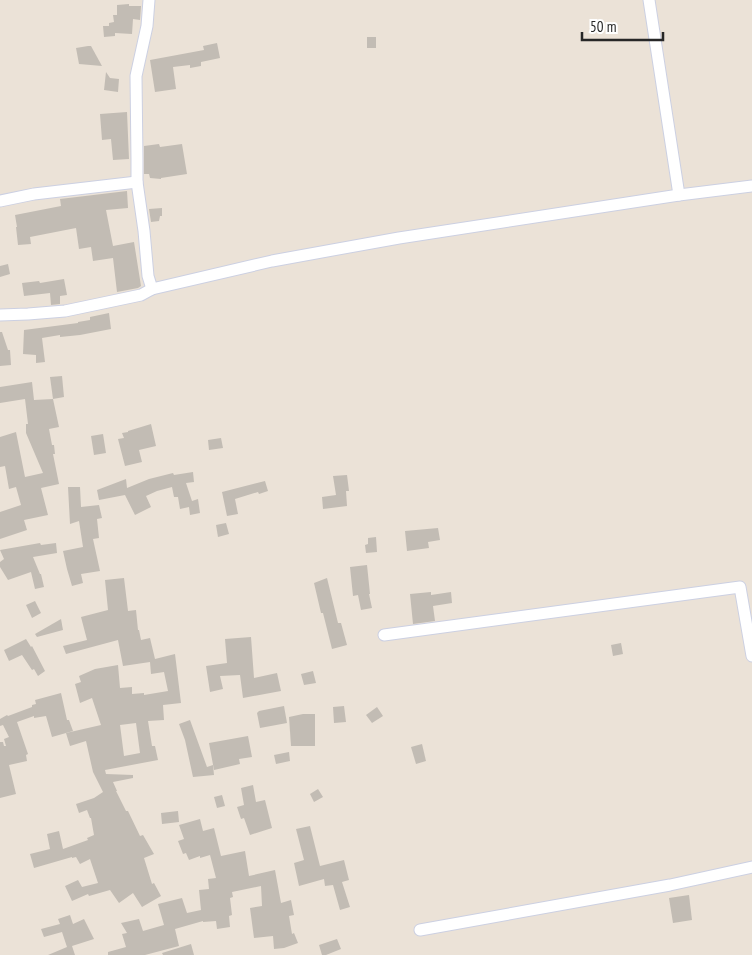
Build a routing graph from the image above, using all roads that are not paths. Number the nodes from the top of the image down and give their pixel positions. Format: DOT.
graph roads {
  1 [pos="149,0"];
  2 [pos="649,0"];
  3 [pos="137,182"];
  4 [pos="752,186"];
  5 [pos="679,195"];
  6 [pos="0,201"];
  7 [pos="152,289"];
  8 [pos="0,315"];
  9 [pos="752,584"];
  10 [pos="740,587"];
  11 [pos="384,635"];
  12 [pos="752,656"];
  13 [pos="752,867"];
  14 [pos="420,930"];
  1 -- 3 [label="street"];
  2 -- 5 [label="street"];
  3 -- 6 [label="street"];
  3 -- 7 [label="street"];
  4 -- 5 [label="street"];
  5 -- 7 [label="street"];
  7 -- 8 [label="street"];
  9 -- 10 [label="street"];
  10 -- 11 [label="street"];
  10 -- 12 [label="street"];
  13 -- 14 [label="street"];
}
